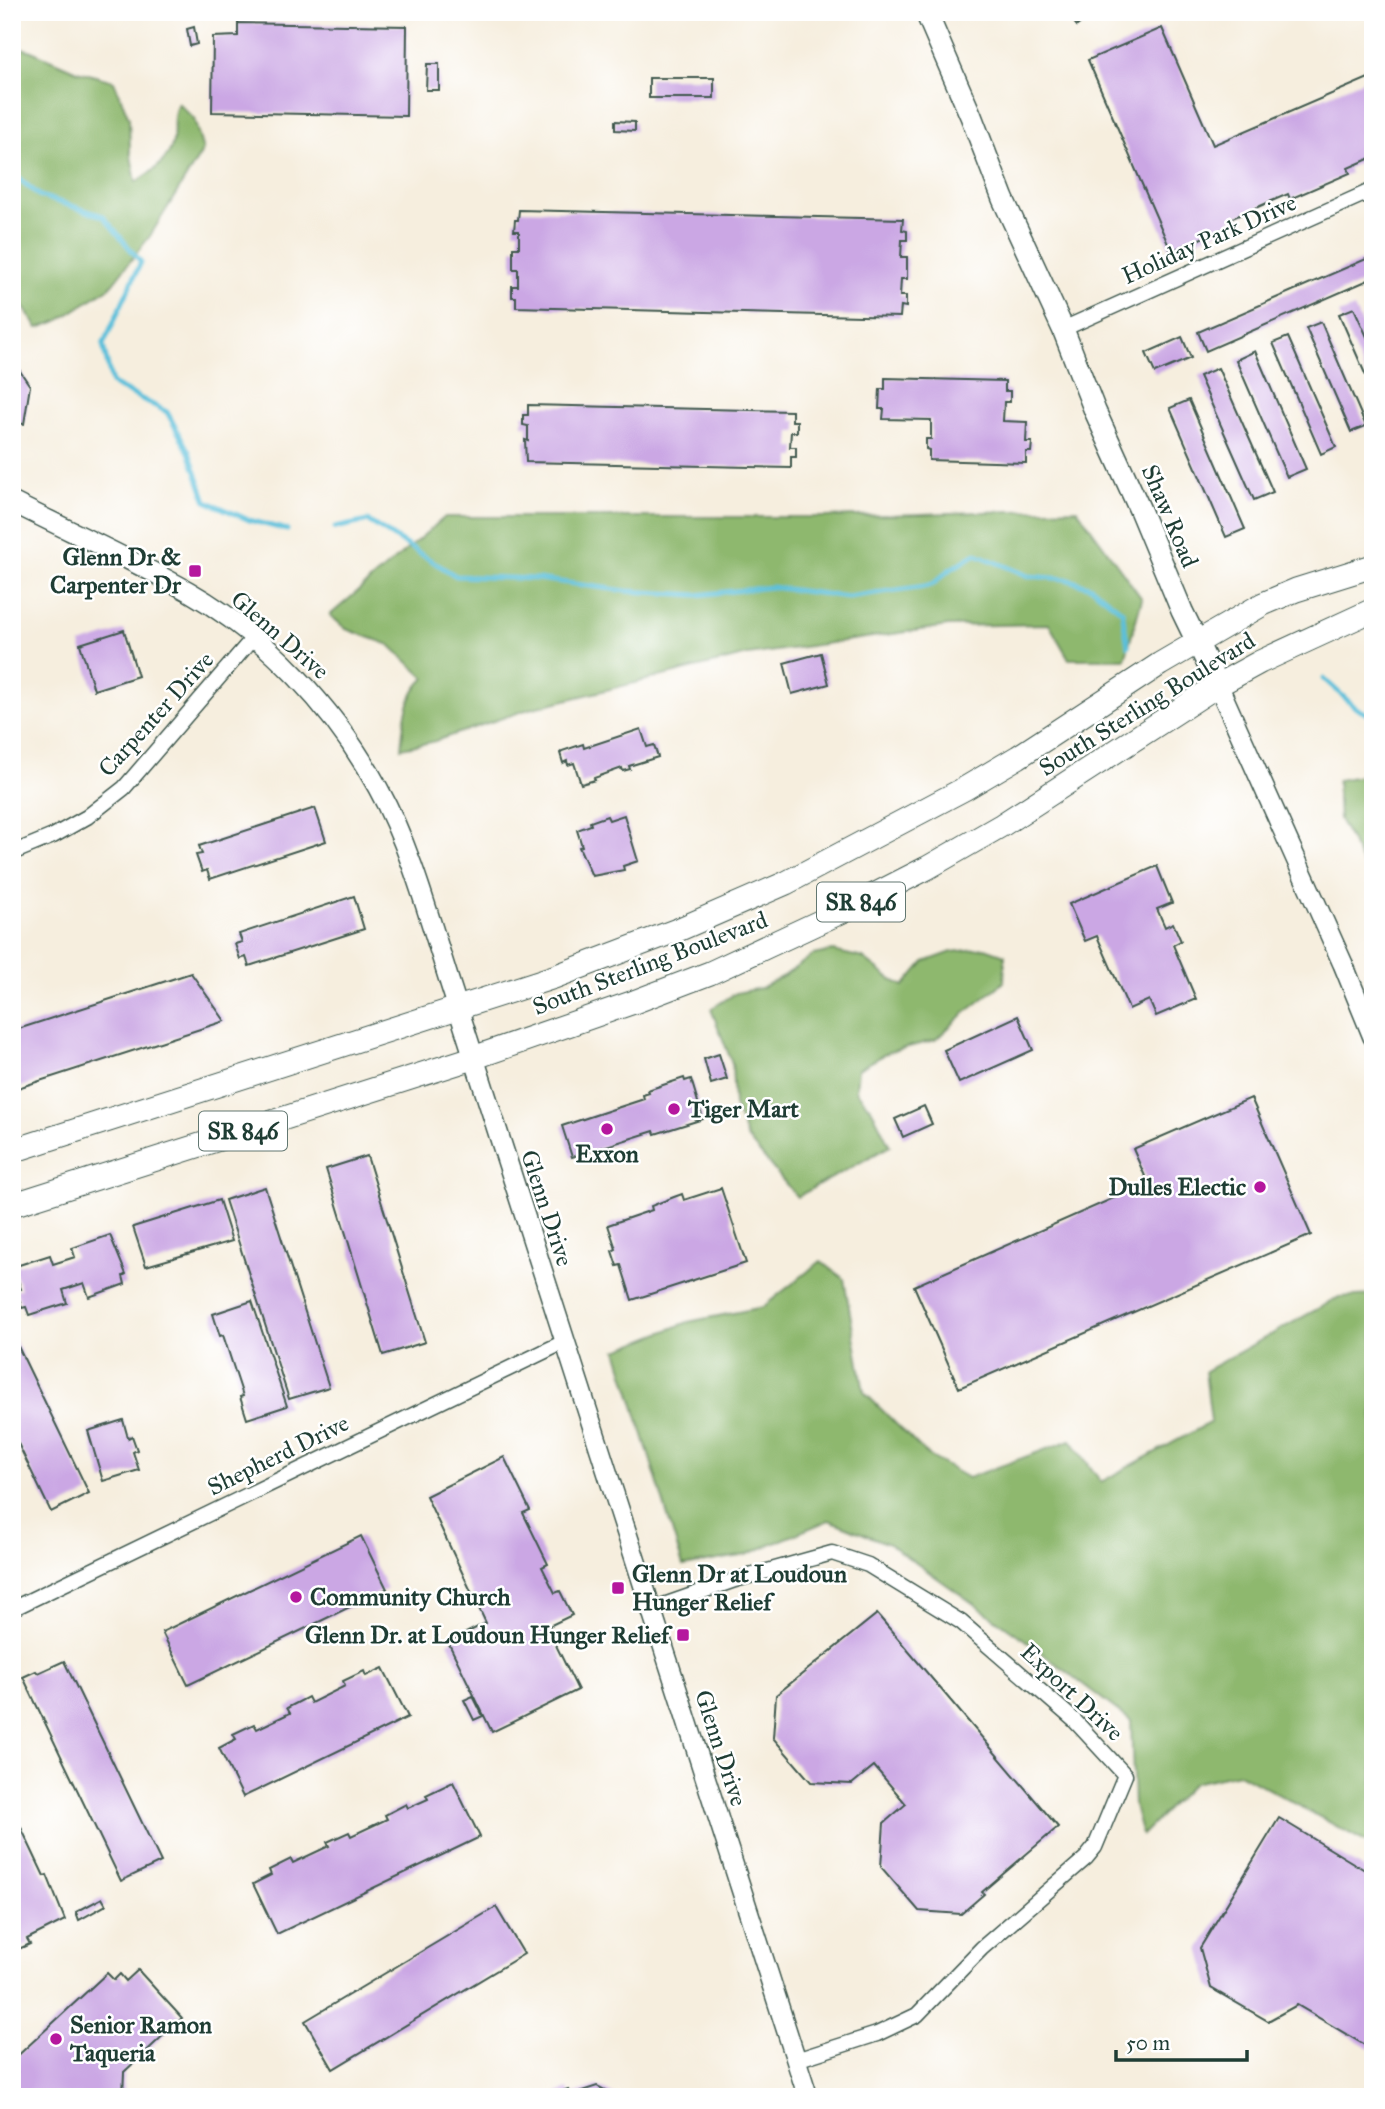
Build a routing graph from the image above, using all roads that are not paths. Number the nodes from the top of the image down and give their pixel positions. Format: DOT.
graph roads {
  1 [pos="926,12"];
  2 [pos="1373,190"];
  3 [pos="1063,329"];
  4 [pos="12,502"];
  5 [pos="1373,566"];
  6 [pos="1373,610"];
  7 [pos="253,638"];
  8 [pos="1197,642"];
  9 [pos="1218,685"];
  10 [pos="12,853"];
  11 [pos="458,1008"];
  12 [pos="1373,1037"];
  13 [pos="473,1058"];
  14 [pos="12,1151"];
  15 [pos="12,1205"];
  16 [pos="564,1342"];
  17 [pos="12,1609"];
  18 [pos="652,1609"];
  19 [pos="796,2060"];
  20 [pos="808,2097"];
  1 -- 3 [label="main road, Shaw Road"];
  2 -- 3 [label="street, Holiday Park Drive"];
  3 -- 8 [label="main road, Shaw Road"];
  4 -- 7 [label="street, Glenn Drive"];
  5 -- 8 [label="main road, South Sterling Boulevard / SR 846"];
  6 -- 9 [label="main road, South Sterling Boulevard / SR 846"];
  7 -- 10 [label="street, Carpenter Drive"];
  7 -- 11 [label="street, Glenn Drive"];
  8 -- 9 [label="main road, Shaw Road"];
  8 -- 11 [label="main road, South Sterling Boulevard / SR 846"];
  9 -- 12 [label="street, Shaw Road"];
  9 -- 13 [label="main road, South Sterling Boulevard / SR 846"];
  11 -- 13 [label="street, Glenn Drive"];
  11 -- 14 [label="main road, South Sterling Boulevard / SR 846"];
  13 -- 15 [label="main road, South Sterling Boulevard / SR 846"];
  13 -- 16 [label="street, Glenn Drive"];
  16 -- 17 [label="street, Shepherd Drive"];
  16 -- 18 [label="street, Glenn Drive"];
  18 -- 19 [label="street, Glenn Drive"];
  18 -- 19 [label="street, Export Drive"];
  19 -- 20 [label="street, Glenn Drive"];
}
